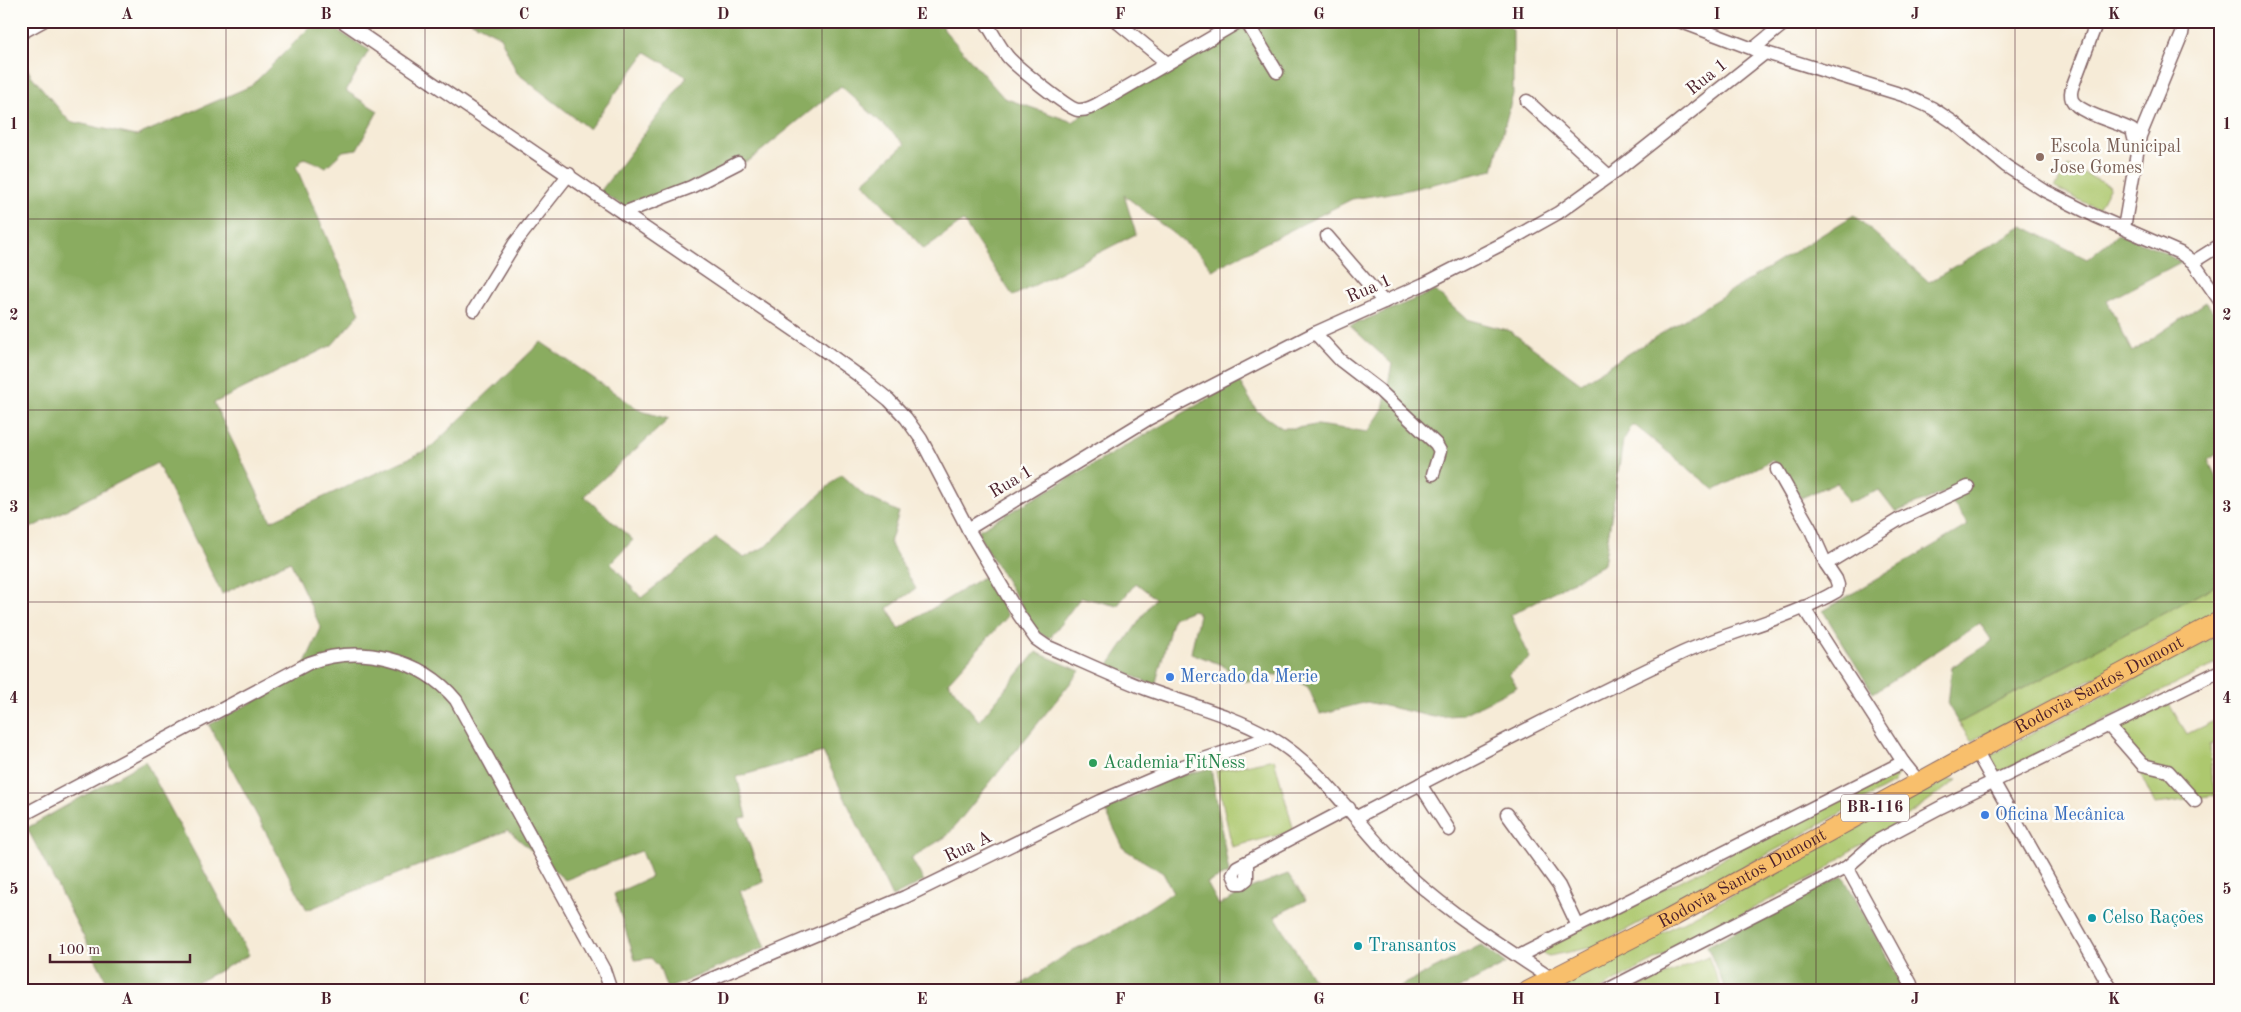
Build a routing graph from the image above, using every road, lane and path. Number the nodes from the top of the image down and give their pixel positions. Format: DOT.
graph roads {
  1 [pos="43,21"];
  2 [pos="342,21"];
  3 [pos="985,21"];
  4 [pos="1116,21"];
  5 [pos="1240,21"];
  6 [pos="1246,21"];
  7 [pos="1679,21"];
  8 [pos="1787,21"];
  9 [pos="2097,21"];
  10 [pos="2184,21"];
  11 [pos="1696,24"];
  12 [pos="21,33"];
  13 [pos="1759,51"];
  14 [pos="1167,62"];
  15 [pos="1277,72"];
  16 [pos="1527,101"];
  17 [pos="2136,148"];
  18 [pos="738,163"];
  19 [pos="569,174"];
  20 [pos="1610,176"];
  21 [pos="623,213"];
  22 [pos="2124,228"];
  23 [pos="1327,236"];
  24 [pos="2220,245"];
  25 [pos="2193,262"];
  26 [pos="2220,301"];
  27 [pos="1384,302"];
  28 [pos="474,310"];
  29 [pos="1315,333"];
  30 [pos="1776,470"];
  31 [pos="1432,474"];
  32 [pos="1968,488"];
  33 [pos="968,529"];
  34 [pos="1826,564"];
  35 [pos="1803,607"];
  36 [pos="2220,621"];
  37 [pos="2220,671"];
  38 [pos="2109,726"];
  39 [pos="1270,737"];
  40 [pos="1976,751"];
  41 [pos="1903,762"];
  42 [pos="1919,782"];
  43 [pos="1992,782"];
  44 [pos="1420,784"];
  45 [pos="2195,801"];
  46 [pos="1353,813"];
  47 [pos="1507,814"];
  48 [pos="21,816"];
  49 [pos="1449,830"];
  50 [pos="1247,863"];
  51 [pos="1847,867"];
  52 [pos="1578,926"];
  53 [pos="1519,956"];
  54 [pos="1552,979"];
  55 [pos="1911,984"];
  56 [pos="2110,988"];
  57 [pos="1530,990"];
  58 [pos="611,991"];
  59 [pos="683,991"];
  60 [pos="1605,991"];
  61 [pos="2094,991"];
  1 -- 12 [label="street"];
  2 -- 19 [label="street"];
  3 -- 14 [label="street"];
  4 -- 14 [label="street"];
  5 -- 14 [label="street"];
  6 -- 15 [label="street"];
  7 -- 11 [label="street"];
  8 -- 13 [label="street, Rua 1"];
  9 -- 17 [label="street"];
  10 -- 17 [label="street"];
  11 -- 13 [label="street"];
  13 -- 20 [label="street, Rua 1"];
  13 -- 22 [label="street"];
  16 -- 20 [label="street"];
  17 -- 22 [label="street"];
  18 -- 21 [label="street"];
  19 -- 21 [label="street"];
  19 -- 28 [label="street"];
  20 -- 27 [label="street, Rua 1"];
  21 -- 33 [label="street"];
  22 -- 25 [label="street"];
  23 -- 27 [label="street"];
  24 -- 25 [label="street"];
  25 -- 26 [label="street"];
  27 -- 29 [label="street, Rua 1"];
  29 -- 31 [label="street"];
  29 -- 33 [label="street, Rua 1"];
  30 -- 34 [label="street"];
  32 -- 34 [label="street"];
  33 -- 39 [label="street"];
  34 -- 35 [label="street"];
  35 -- 41 [label="street"];
  35 -- 44 [label="street"];
  36 -- 40 [label="highway, Rodovia Santos Dumont / BR-116"];
  37 -- 38 [label="street"];
  38 -- 43 [label="street"];
  38 -- 45 [label="street"];
  39 -- 46 [label="street"];
  39 -- 59 [label="street, Rua A"];
  40 -- 42 [label="highway, Rodovia Santos Dumont / BR-116"];
  40 -- 43 [label="street"];
  41 -- 42 [label="street"];
  41 -- 52 [label="street"];
  42 -- 54 [label="highway, Rodovia Santos Dumont / BR-116"];
  43 -- 51 [label="street"];
  43 -- 56 [label="street"];
  44 -- 46 [label="street"];
  44 -- 49 [label="street"];
  46 -- 50 [label="street"];
  46 -- 53 [label="street"];
  47 -- 52 [label="street"];
  48 -- 58 [label="street"];
  51 -- 55 [label="street"];
  51 -- 60 [label="street"];
  52 -- 53 [label="street"];
  53 -- 54 [label="street"];
  54 -- 57 [label="highway, Rodovia Santos Dumont / BR-116"];
  56 -- 61 [label="street"];
}
